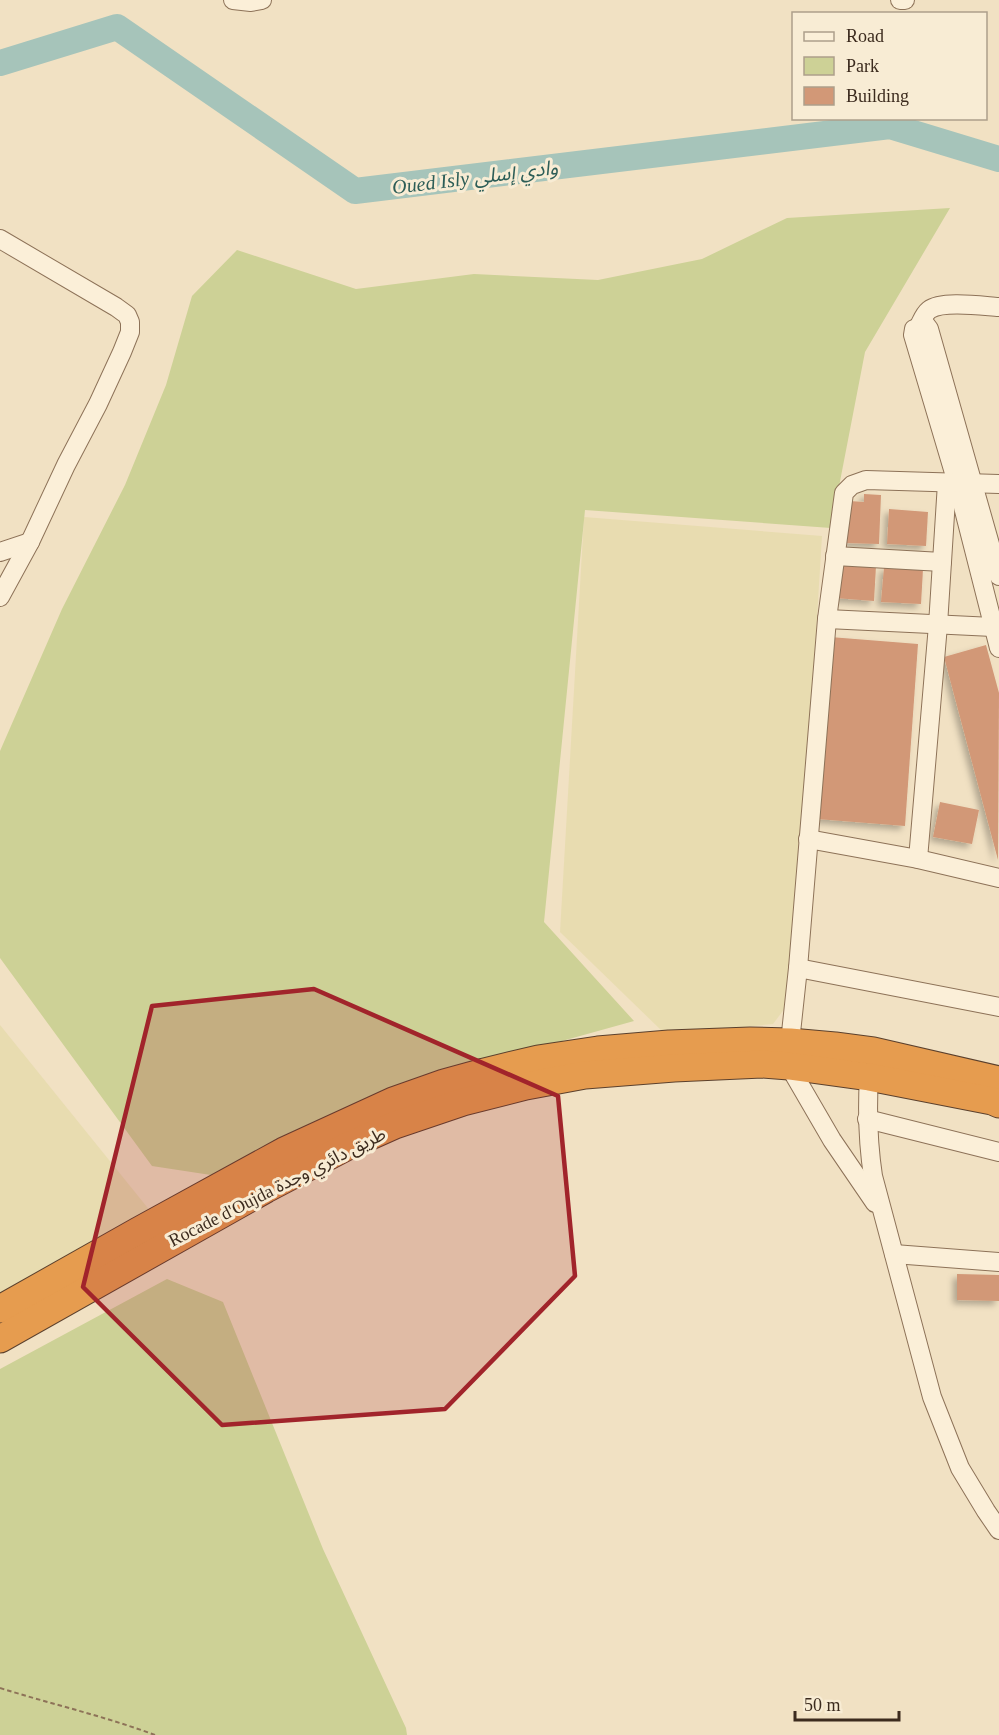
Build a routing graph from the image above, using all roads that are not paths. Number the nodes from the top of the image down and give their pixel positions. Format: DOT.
graph roads {
  1 [pos="233,0"];
  2 [pos="262,0"];
  3 [pos="0,239"];
  4 [pos="999,307"];
  5 [pos="959,483"];
  6 [pos="999,484"];
  7 [pos="30,542"];
  8 [pos="0,552"];
  9 [pos="835,556"];
  10 [pos="942,562"];
  11 [pos="999,576"];
  12 [pos="0,597"];
  13 [pos="827,619"];
  14 [pos="938,625"];
  15 [pos="993,627"];
  16 [pos="999,648"];
  17 [pos="808,840"];
  18 [pos="918,859"];
  19 [pos="999,878"];
  20 [pos="798,968"];
  21 [pos="999,1007"];
  22 [pos="789,1054"];
  23 [pos="869,1077"];
  24 [pos="999,1080"];
  25 [pos="999,1104"];
  26 [pos="867,1119"];
  27 [pos="999,1152"];
  28 [pos="883,1214"];
  29 [pos="894,1254"];
  30 [pos="999,1262"];
  31 [pos="0,1310"];
  32 [pos="0,1338"];
  33 [pos="999,1530"];
  1 -- 2 [label="street"];
  3 -- 7 [label="street"];
  4 -- 5 [label="street"];
  5 -- 6 [label="street"];
  5 -- 9 [label="street"];
  5 -- 10 [label="street"];
  5 -- 11 [label="street"];
  5 -- 15 [label="street"];
  7 -- 8 [label="street"];
  7 -- 12 [label="street"];
  9 -- 10 [label="street"];
  9 -- 13 [label="street"];
  10 -- 14 [label="street"];
  13 -- 14 [label="street"];
  13 -- 17 [label="street"];
  14 -- 15 [label="street"];
  14 -- 18 [label="street"];
  15 -- 16 [label="street"];
  17 -- 18 [label="street"];
  17 -- 20 [label="street"];
  18 -- 19 [label="street"];
  20 -- 21 [label="street"];
  20 -- 22 [label="street"];
  22 -- 23 [label="highway, Rocade d'Oujda طريق دائري وجدة"];
  22 -- 24 [label="highway, Rocade d'Oujda طريق دائري وجدة"];
  22 -- 28 [label="street"];
  22 -- 31 [label="highway, Rocade d'Oujda طريق دائري وجدة"];
  22 -- 32 [label="highway, Rocade d'Oujda طريق دائري وجدة"];
  23 -- 25 [label="highway, Rocade d'Oujda طريق دائري وجدة"];
  23 -- 26 [label="street"];
  26 -- 27 [label="street"];
  26 -- 28 [label="street"];
  28 -- 29 [label="street"];
  29 -- 30 [label="street"];
  29 -- 33 [label="street"];
}
